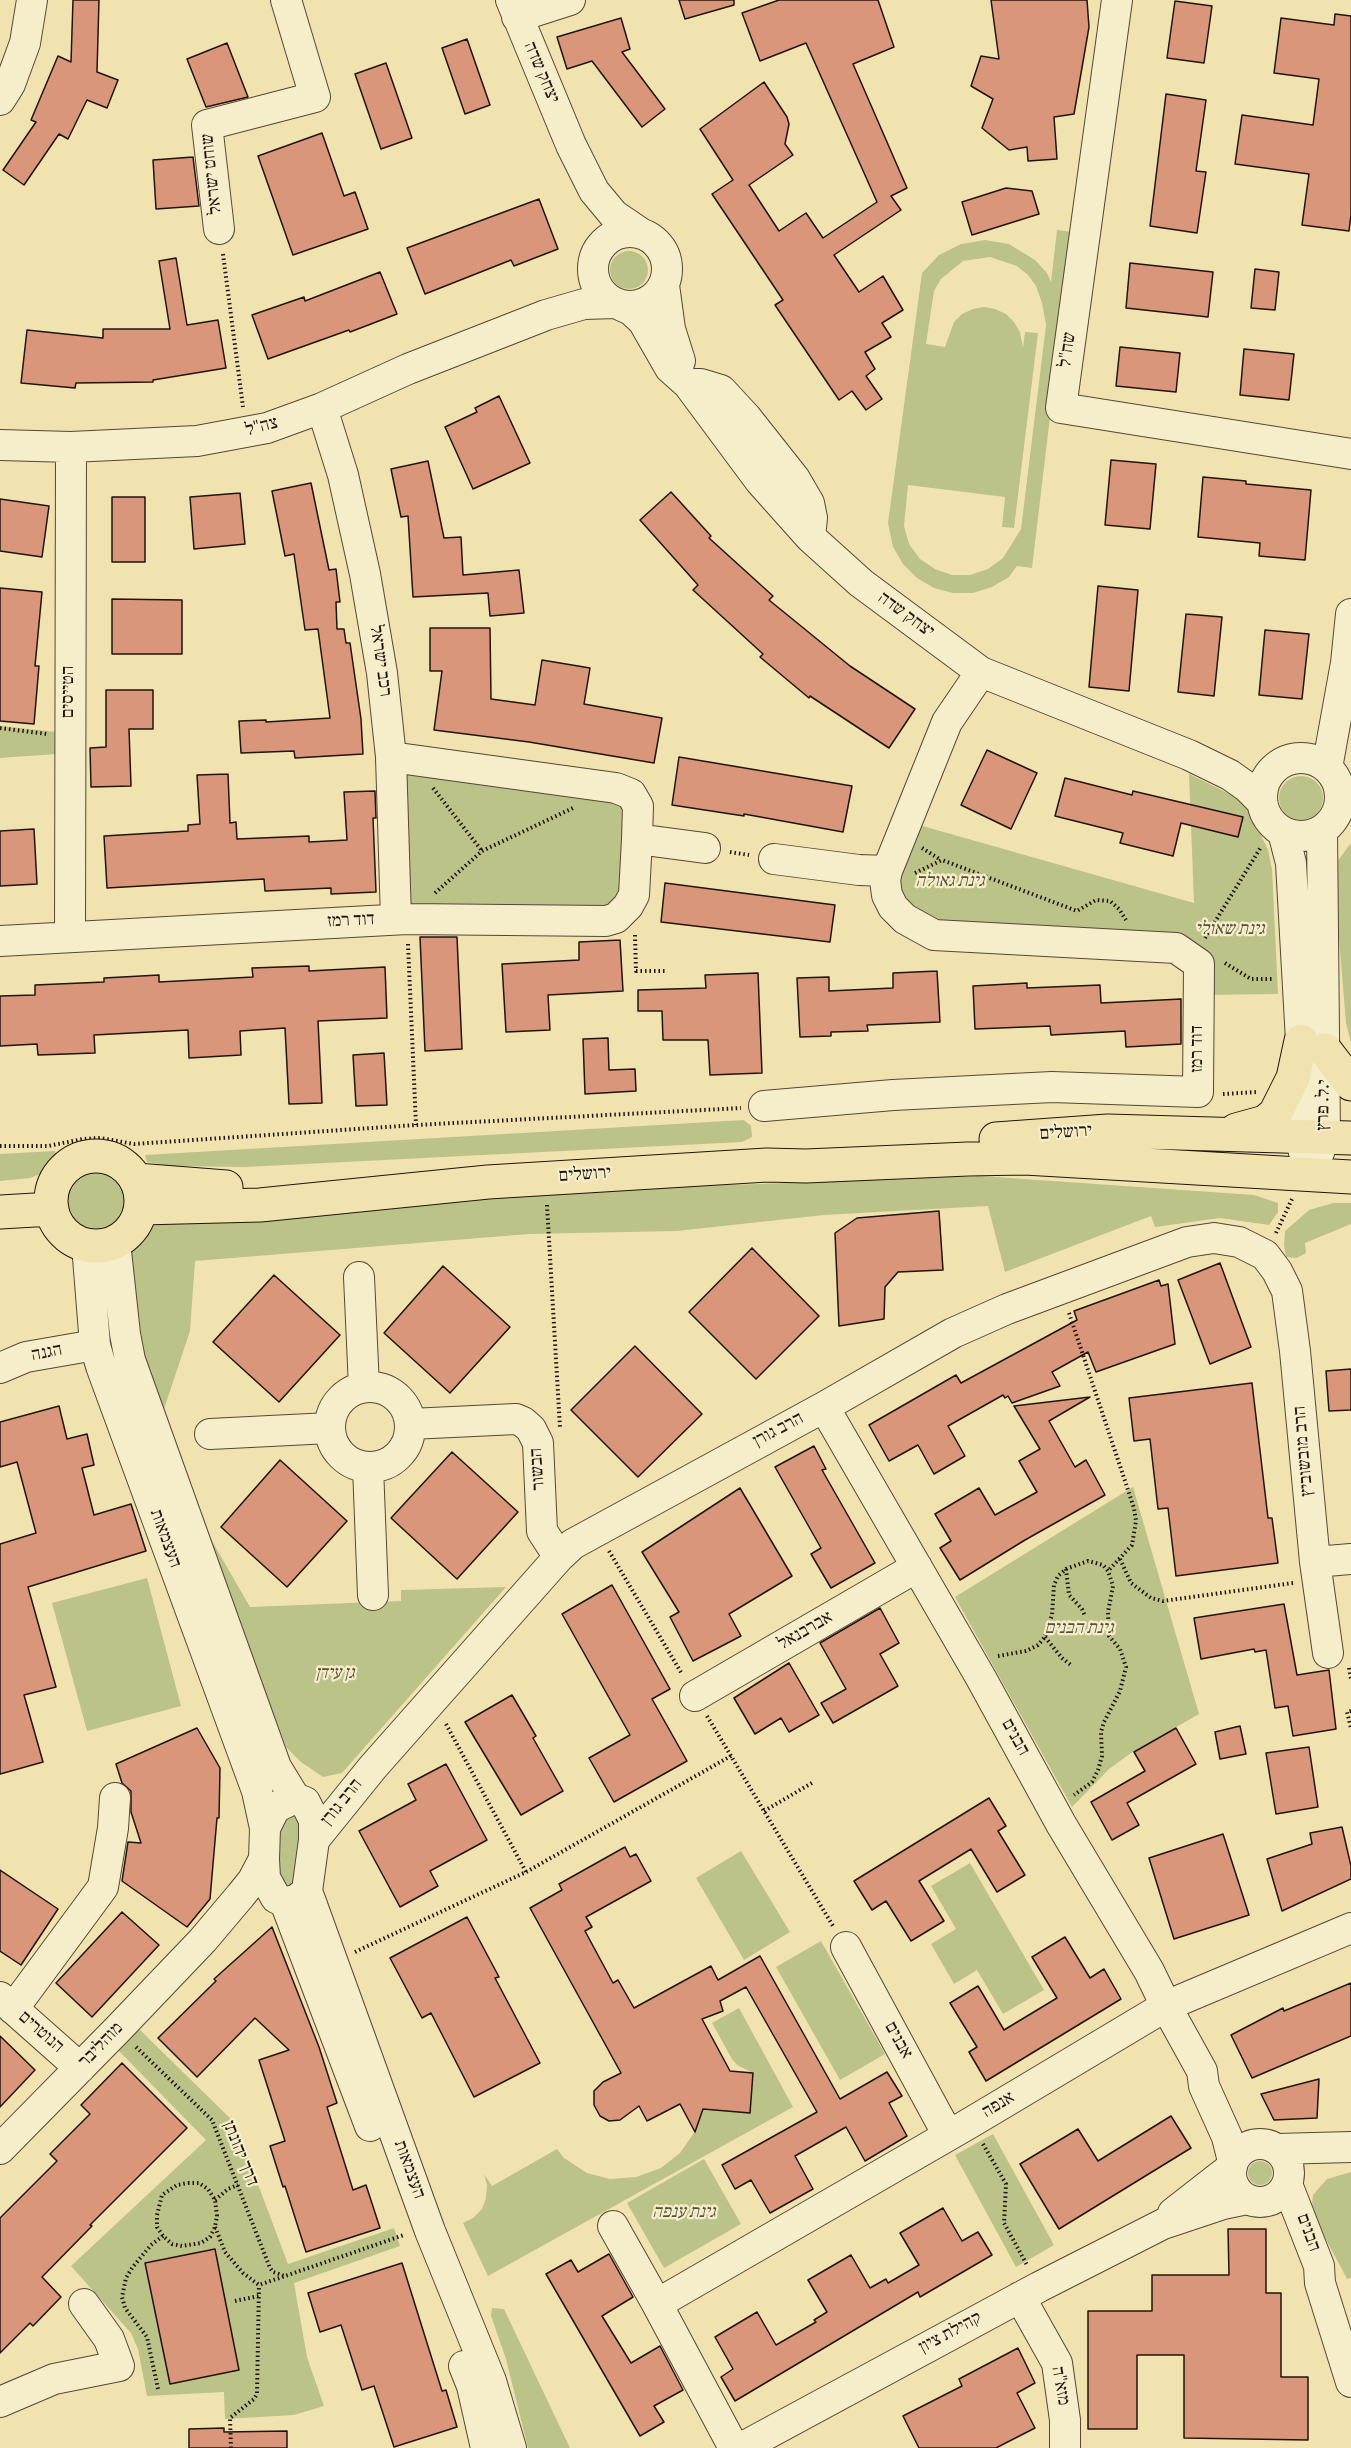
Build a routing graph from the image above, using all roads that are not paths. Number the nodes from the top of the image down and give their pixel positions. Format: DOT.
graph roads {
  1 [pos="32,0"];
  2 [pos="286,0"];
  3 [pos="570,0"];
  4 [pos="1117,0"];
  5 [pos="514,9"];
  6 [pos="0,100"];
  7 [pos="571,145"];
  8 [pos="219,229"];
  9 [pos="642,234"];
  10 [pos="595,259"];
  11 [pos="664,285"];
  12 [pos="619,304"];
  13 [pos="507,329"];
  14 [pos="688,384"];
  15 [pos="322,408"];
  16 [pos="0,445"];
  17 [pos="71,447"];
  18 [pos="1351,454"];
  19 [pos="1351,614"];
  20 [pos="1346,663"];
  21 [pos="981,672"];
  22 [pos="1190,755"];
  23 [pos="401,758"];
  24 [pos="1284,762"];
  25 [pos="1327,768"];
  26 [pos="1262,802"];
  27 [pos="1333,827"];
  28 [pos="1274,835"];
  29 [pos="637,838"];
  30 [pos="705,848"];
  31 [pos="774,859"];
  32 [pos="886,879"];
  33 [pos="406,919"];
  34 [pos="70,937"];
  35 [pos="0,941"];
  36 [pos="1313,1046"];
  37 [pos="1351,1084"];
  38 [pos="764,1106"];
  39 [pos="1215,1134"];
  40 [pos="1325,1137"];
  41 [pos="783,1164"];
  42 [pos="1351,1177"];
  43 [pos="1302,1186"];
  44 [pos="138,1194"];
  45 [pos="0,1196"];
  46 [pos="52,1201"];
  47 [pos="0,1212"];
  48 [pos="101,1243"];
  49 [pos="1265,1255"];
  50 [pos="359,1277"];
  51 [pos="94,1345"];
  52 [pos="0,1368"];
  53 [pos="364,1388"];
  54 [pos="824,1407"];
  55 [pos="410,1424"];
  56 [pos="330,1428"];
  57 [pos="210,1434"];
  58 [pos="368,1467"];
  59 [pos="559,1557"];
  60 [pos="1351,1559"];
  61 [pos="917,1567"];
  62 [pos="1316,1571"];
  63 [pos="373,1595"];
  64 [pos="1328,1653"];
  65 [pos="695,1696"];
  66 [pos="373,1767"];
  67 [pos="115,1798"];
  68 [pos="300,1800"];
  69 [pos="265,1828"];
  70 [pos="314,1839"];
  71 [pos="264,1859"];
  72 [pos="289,1897"];
  73 [pos="1351,1928"];
  74 [pos="840,1938"];
  75 [pos="203,1940"];
  76 [pos="7,2003"];
  77 [pos="1166,2006"];
  78 [pos="80,2068"];
  79 [pos="1202,2071"];
  80 [pos="959,2129"];
  81 [pos="1269,2146"];
  82 [pos="1351,2147"];
  83 [pos="0,2149"];
  84 [pos="1351,2158"];
  85 [pos="1233,2164"];
  86 [pos="1288,2181"];
  87 [pos="1254,2200"];
  88 [pos="1163,2224"];
  89 [pos="613,2226"];
  90 [pos="1320,2283"];
  91 [pos="1030,2292"];
  92 [pos="84,2304"];
  93 [pos="657,2304"];
  94 [pos="1351,2382"];
  95 [pos="0,2402"];
  96 [pos="486,2448"];
  97 [pos="511,2448"];
  98 [pos="734,2448"];
  99 [pos="741,2448"];
  100 [pos="1065,2448"];
  1 -- 6 [label="street"];
  2 -- 8 [label="street, שוחט ישראל"];
  3 -- 5 [label="street"];
  4 -- 18 [label="street, שח\"ל"];
  5 -- 7 [label="street, יצחק שדה"];
  7 -- 9 [label="street, יצחק שדה"];
  7 -- 10 [label="street, יצחק שדה"];
  9 -- 10 [label="street"];
  9 -- 11 [label="street"];
  10 -- 12 [label="street"];
  10 -- 13 [label="street, צה\"ל"];
  11 -- 12 [label="street"];
  11 -- 14 [label="street, יצחק שדה"];
  12 -- 13 [label="street, צה\"ל"];
  12 -- 14 [label="street, יצחק שדה"];
  13 -- 15 [label="street, צה\"ל"];
  14 -- 21 [label="street, יצחק שדה"];
  15 -- 17 [label="street, צה\"ל"];
  15 -- 23 [label="street, רכב ישראל"];
  16 -- 17 [label="street, צה\"ל"];
  17 -- 34 [label="street, הטייסים"];
  19 -- 20 [label="street"];
  20 -- 24 [label="street"];
  20 -- 25 [label="street"];
  21 -- 22 [label="street, יצחק שדה"];
  21 -- 32 [label="street"];
  22 -- 24 [label="street, יצחק שדה"];
  22 -- 26 [label="street, יצחק שדה"];
  23 -- 29 [label="street"];
  23 -- 33 [label="street, רכב ישראל"];
  24 -- 25 [label="street"];
  24 -- 26 [label="street"];
  25 -- 27 [label="street"];
  26 -- 28 [label="street"];
  27 -- 28 [label="street"];
  27 -- 36 [label="street, י.ל. פרץ"];
  28 -- 36 [label="street, י.ל. פרץ"];
  29 -- 30 [label="street"];
  29 -- 33 [label="street, דוד רמז"];
  31 -- 32 [label="street"];
  32 -- 38 [label="street, דוד רמז"];
  33 -- 34 [label="street, דוד רמז"];
  34 -- 35 [label="street, דוד רמז"];
  36 -- 37 [label="main road"];
  36 -- 39 [label="main road"];
  36 -- 40 [label="street, י.ל. פרץ"];
  39 -- 40 [label="main road, ירושלים"];
  39 -- 41 [label="main road, ירושלים"];
  40 -- 43 [label="street, י.ל. פרץ"];
  41 -- 43 [label="main road, ירושלים"];
  41 -- 44 [label="main road, ירושלים"];
  42 -- 43 [label="main road, ירושלים"];
  44 -- 46 [label="main road"];
  44 -- 48 [label="main road"];
  45 -- 46 [label="main road"];
  46 -- 47 [label="main road"];
  46 -- 48 [label="main road"];
  48 -- 51 [label="street, העצמאות"];
  48 -- 68 [label="street, העצמאות"];
  49 -- 54 [label="street, הרב גורן"];
  49 -- 62 [label="street, הרב מובשוביץ"];
  50 -- 53 [label="street"];
  51 -- 52 [label="street, הגנה"];
  51 -- 69 [label="street, העצמאות"];
  53 -- 55 [label="street"];
  53 -- 56 [label="street"];
  54 -- 59 [label="street, הרב גורן"];
  54 -- 61 [label="street, הבנים"];
  55 -- 58 [label="street"];
  55 -- 59 [label="street, הבשור"];
  56 -- 57 [label="street"];
  56 -- 58 [label="street"];
  58 -- 63 [label="street"];
  59 -- 66 [label="street, הרב גורן"];
  60 -- 62 [label="street"];
  61 -- 65 [label="street, אברבנאל"];
  61 -- 77 [label="street, הבנים"];
  62 -- 64 [label="street, הרב מובשוביץ"];
  66 -- 68 [label="street, הרב גורן"];
  66 -- 70 [label="street, הרב גורן"];
  67 -- 76 [label="street"];
  68 -- 69 [label="street, הרב גורן"];
  68 -- 70 [label="street, העצמאות"];
  69 -- 71 [label="street, העצמאות"];
  70 -- 72 [label="street, העצמאות"];
  71 -- 72 [label="street"];
  71 -- 75 [label="street, מוהליבר"];
  72 -- 75 [label="street, מוהליבר"];
  72 -- 96 [label="street, העצמאות"];
  72 -- 97 [label="street, העצמאות"];
  73 -- 77 [label="street, אנפה"];
  74 -- 80 [label="street, אבנים"];
  75 -- 78 [label="street, מוהליבר"];
  76 -- 78 [label="street, הנוטרים"];
  77 -- 79 [label="street, הבנים"];
  77 -- 80 [label="street, אנפה"];
  78 -- 83 [label="street, מוהליבר"];
  79 -- 81 [label="street, הבנים"];
  79 -- 85 [label="street, הבנים"];
  80 -- 93 [label="street, אנפה"];
  81 -- 82 [label="street"];
  81 -- 85 [label="street"];
  81 -- 86 [label="street"];
  84 -- 86 [label="street"];
  85 -- 87 [label="street"];
  85 -- 88 [label="street, קהילת ציון"];
  86 -- 87 [label="street"];
  86 -- 90 [label="street, הבנים"];
  87 -- 88 [label="street, קהילת ציון"];
  87 -- 90 [label="street, הבנים"];
  88 -- 91 [label="street, קהילת ציון"];
  89 -- 93 [label="street"];
  90 -- 94 [label="street, הבנים"];
  91 -- 99 [label="street, קהילת ציון"];
  91 -- 100 [label="street, מזא\"ה"];
  92 -- 95 [label="street"];
  93 -- 98 [label="street"];
}
